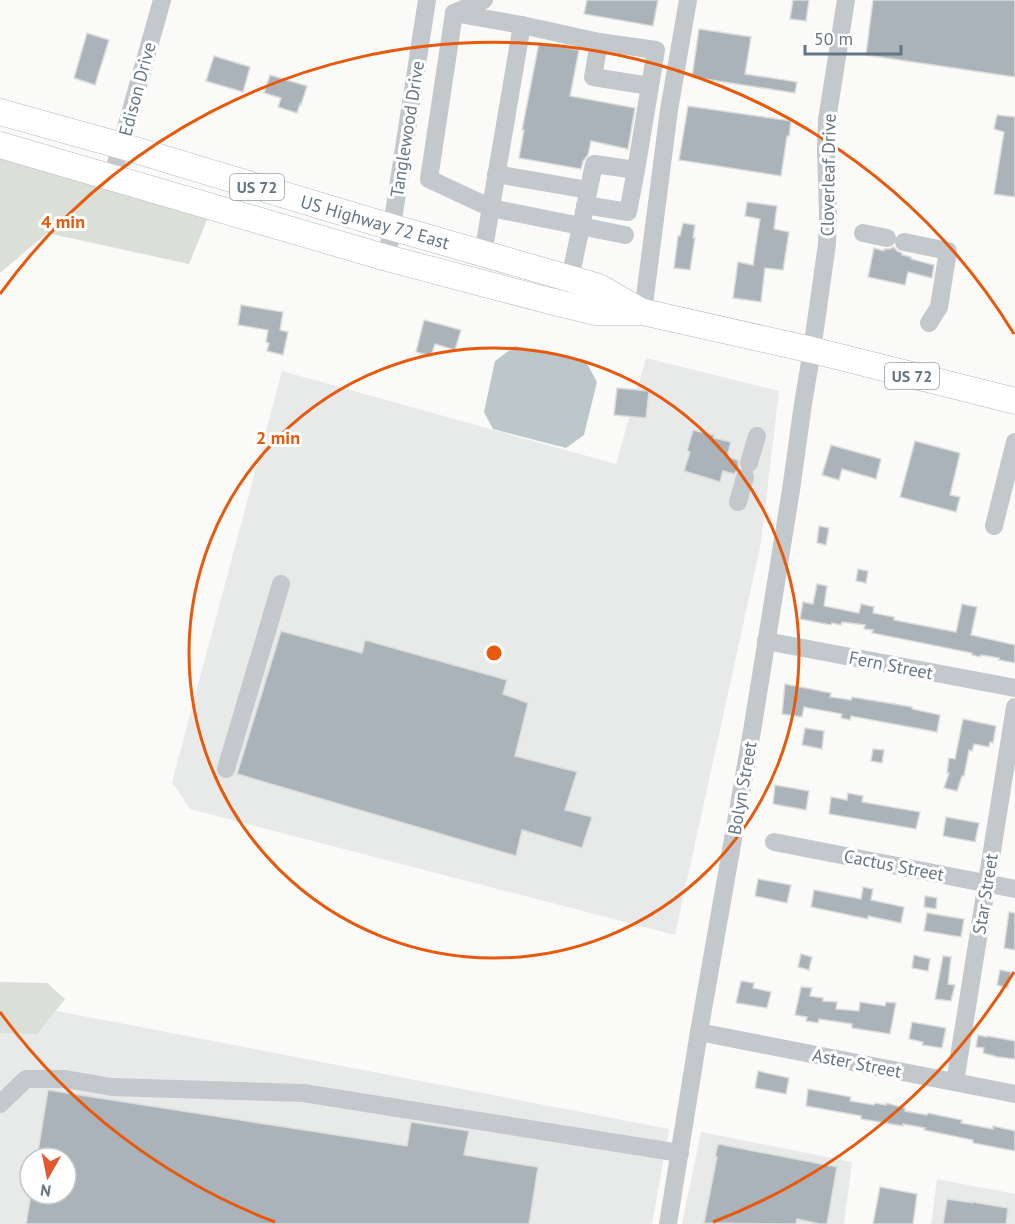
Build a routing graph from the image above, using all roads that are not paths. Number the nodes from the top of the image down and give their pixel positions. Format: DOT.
graph roads {
  1 [pos="162,0"];
  2 [pos="427,0"];
  3 [pos="484,0"];
  4 [pos="688,0"];
  5 [pos="846,0"];
  6 [pos="454,13"];
  7 [pos="522,25"];
  8 [pos="599,42"];
  9 [pos="650,86"];
  10 [pos="0,112"];
  11 [pos="0,146"];
  12 [pos="122,146"];
  13 [pos="636,170"];
  14 [pos="496,174"];
  15 [pos="112,178"];
  16 [pos="587,198"];
  17 [pos="491,208"];
  18 [pos="581,226"];
  19 [pos="392,227"];
  20 [pos="863,232"];
  21 [pos="625,235"];
  22 [pos="483,254"];
  23 [pos="387,258"];
  24 [pos="509,261"];
  25 [pos="570,279"];
  26 [pos="501,288"];
  27 [pos="643,312"];
  28 [pos="929,324"];
  29 [pos="812,350"];
  30 [pos="1015,401"];
  31 [pos="757,436"];
  32 [pos="1015,442"];
  33 [pos="738,502"];
  34 [pos="994,526"];
  35 [pos="281,584"];
  36 [pos="766,641"];
  37 [pos="1015,688"];
  38 [pos="1015,707"];
  39 [pos="226,769"];
  40 [pos="774,842"];
  41 [pos="987,883"];
  42 [pos="1015,889"];
  43 [pos="699,1032"];
  44 [pos="955,1082"];
  45 [pos="1015,1094"];
  46 [pos="0,1104"];
  47 [pos="680,1153"];
  48 [pos="668,1224"];
  1 -- 12 [label="street, Edison Drive"];
  2 -- 19 [label="street, Tanglewood Drive"];
  3 -- 6 [label="street"];
  4 -- 27 [label="street"];
  5 -- 29 [label="street, Cloverleaf Drive"];
  6 -- 7 [label="street"];
  6 -- 17 [label="street"];
  7 -- 8 [label="street"];
  7 -- 14 [label="street"];
  8 -- 9 [label="street"];
  8 -- 9 [label="street"];
  9 -- 13 [label="street"];
  10 -- 12 [label="highway, US Highway 72 East / US 72"];
  11 -- 15 [label="highway, US Highway 72 East / US 72"];
  12 -- 15 [label="street, Edison Drive"];
  12 -- 19 [label="highway, US Highway 72 East / US 72"];
  13 -- 16 [label="street"];
  13 -- 16 [label="street"];
  14 -- 16 [label="street"];
  14 -- 17 [label="street"];
  15 -- 23 [label="highway, US Highway 72 East / US 72"];
  16 -- 18 [label="street"];
  17 -- 18 [label="street"];
  17 -- 22 [label="street"];
  18 -- 21 [label="street"];
  18 -- 25 [label="street"];
  19 -- 22 [label="highway, US Highway 72 East / US 72"];
  19 -- 23 [label="street, Tanglewood Drive"];
  20 -- 28 [label="street"];
  22 -- 24 [label="highway, US Highway 72 East / US 72"];
  23 -- 26 [label="highway, US Highway 72 East / US 72"];
  24 -- 25 [label="highway, US Highway 72 East / US 72"];
  24 -- 26 [label="street"];
  25 -- 27 [label="highway, US Highway 72 East / US 72"];
  26 -- 27 [label="highway, US Highway 72 East / US 72"];
  27 -- 29 [label="highway, US Highway 72 East / US 72"];
  29 -- 30 [label="highway, US Highway 72 East / US 72"];
  29 -- 36 [label="street, Bolyn Street"];
  31 -- 33 [label="street"];
  32 -- 34 [label="street"];
  35 -- 39 [label="street"];
  36 -- 37 [label="street, Fern Street"];
  36 -- 43 [label="street, Bolyn Street"];
  38 -- 41 [label="street, Star Street"];
  40 -- 41 [label="street, Cactus Street"];
  41 -- 42 [label="street, Cactus Street"];
  41 -- 44 [label="street, Star Street"];
  43 -- 44 [label="street, Aster Street"];
  43 -- 47 [label="street, Bolyn Street"];
  44 -- 45 [label="street, Aster Street"];
  46 -- 47 [label="street"];
  47 -- 48 [label="street, Bolyn Street"];
}
